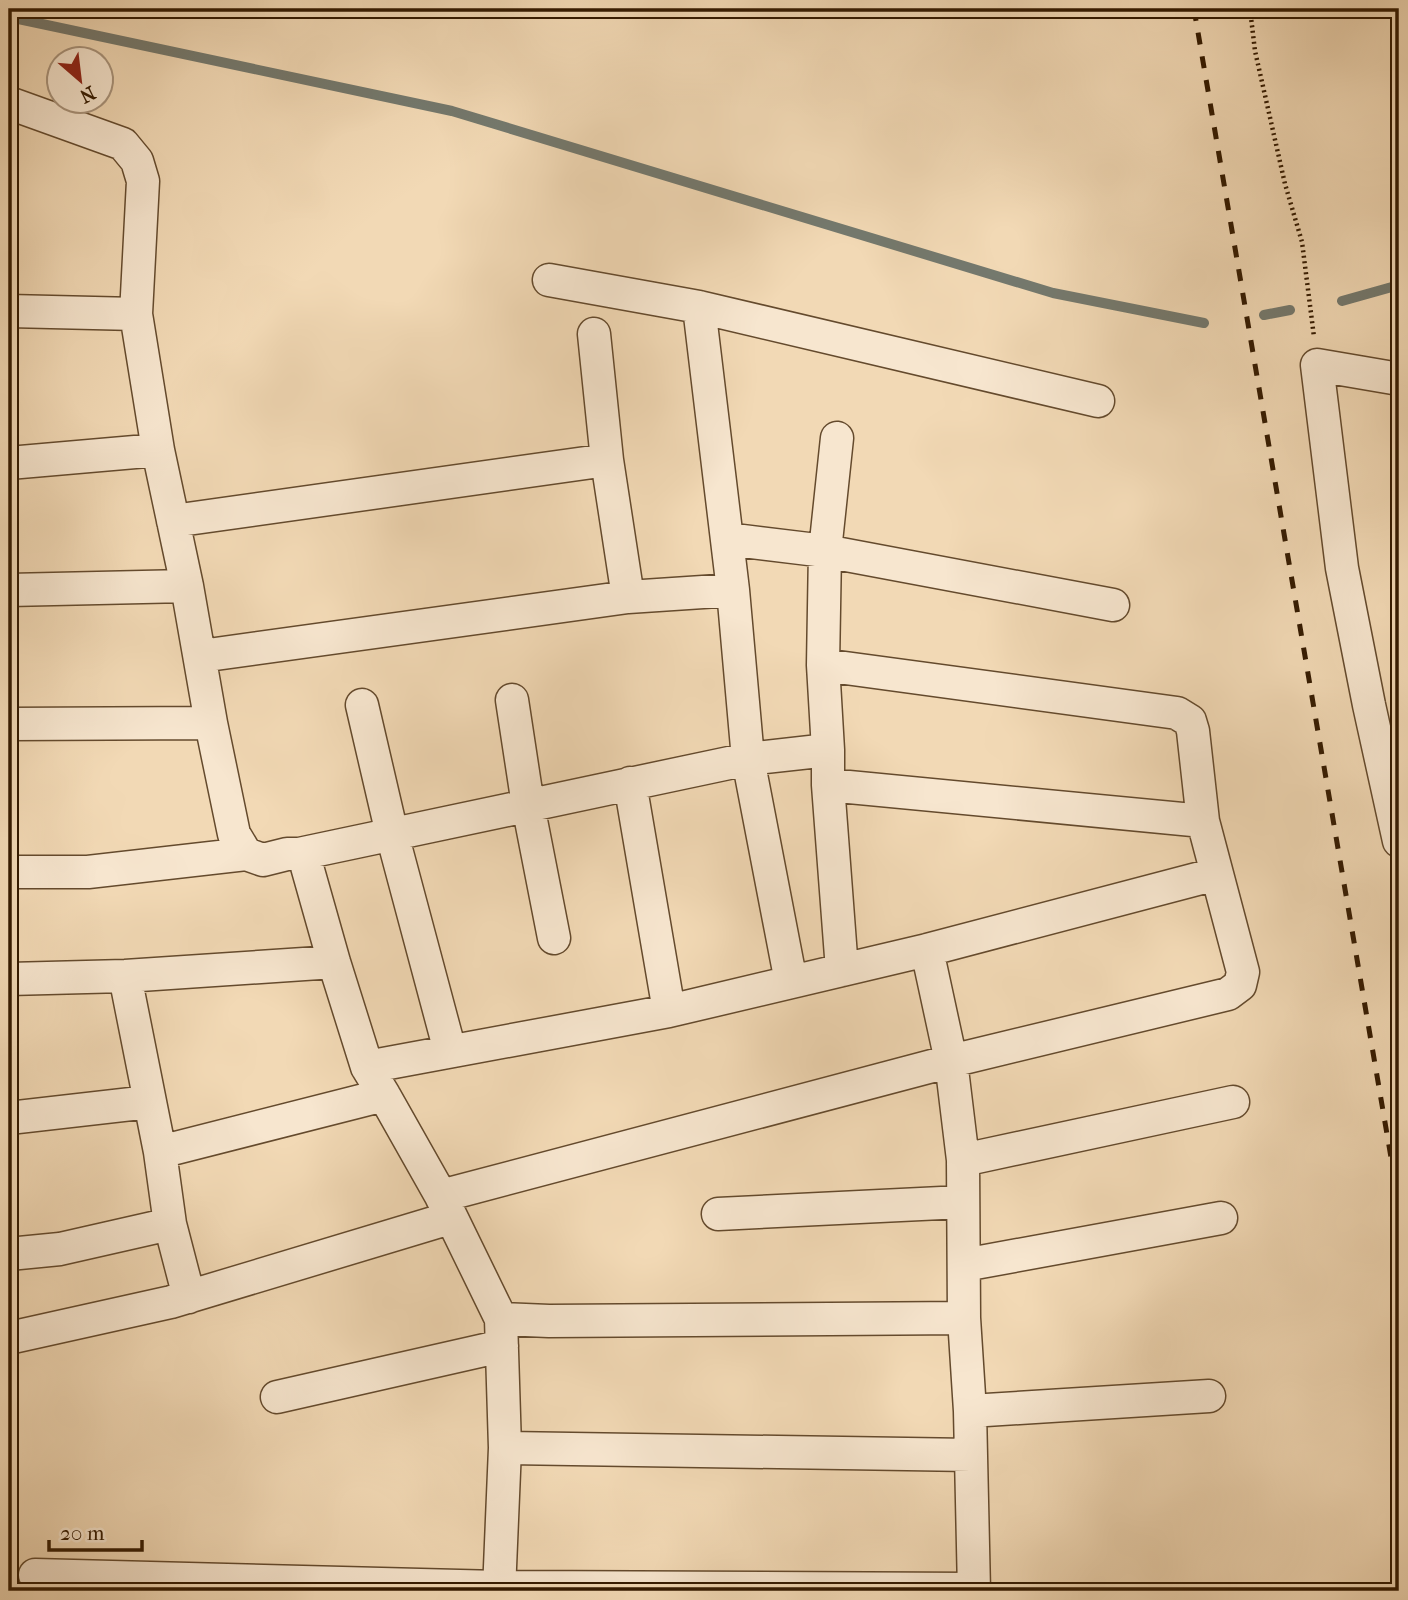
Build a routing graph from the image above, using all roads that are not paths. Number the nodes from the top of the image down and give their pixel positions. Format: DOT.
graph roads {
  1 [pos="9,103"];
  2 [pos="549,280"];
  3 [pos="699,307"];
  4 [pos="9,311"];
  5 [pos="136,314"];
  6 [pos="594,334"];
  7 [pos="1399,379"];
  8 [pos="1098,401"];
  9 [pos="837,438"];
  10 [pos="158,450"];
  11 [pos="607,460"];
  12 [pos="9,463"];
  13 [pos="173,521"];
  14 [pos="727,539"];
  15 [pos="825,551"];
  16 [pos="187,586"];
  17 [pos="9,590"];
  18 [pos="733,590"];
  19 [pos="628,597"];
  20 [pos="1113,605"];
  21 [pos="201,656"];
  22 [pos="823,665"];
  23 [pos="512,700"];
  24 [pos="362,705"];
  25 [pos="211,723"];
  26 [pos="9,724"];
  27 [pos="828,750"];
  28 [pos="748,759"];
  29 [pos="630,783"];
  30 [pos="828,785"];
  31 [pos="528,805"];
  32 [pos="1203,821"];
  33 [pos="392,834"];
  34 [pos="1399,841"];
  35 [pos="246,854"];
  36 [pos="299,854"];
  37 [pos="9,873"];
  38 [pos="1216,874"];
  39 [pos="554,938"];
  40 [pos="928,950"];
  41 [pos="334,962"];
  42 [pos="842,970"];
  43 [pos="125,976"];
  44 [pos="9,979"];
  45 [pos="790,982"];
  46 [pos="669,1011"];
  47 [pos="450,1051"];
  48 [pos="951,1061"];
  49 [pos="367,1067"];
  50 [pos="384,1095"];
  51 [pos="149,1102"];
  52 [pos="1233,1102"];
  53 [pos="9,1118"];
  54 [pos="160,1152"];
  55 [pos="962,1160"];
  56 [pos="962,1202"];
  57 [pos="445,1207"];
  58 [pos="718,1214"];
  59 [pos="1221,1218"];
  60 [pos="170,1224"];
  61 [pos="9,1254"];
  62 [pos="964,1265"];
  63 [pos="188,1297"];
  64 [pos="964,1318"];
  65 [pos="501,1333"];
  66 [pos="9,1338"];
  67 [pos="1209,1395"];
  68 [pos="277,1397"];
  69 [pos="970,1411"];
  70 [pos="505,1448"];
  71 [pos="971,1455"];
  72 [pos="36,1575"];
  73 [pos="499,1589"];
  74 [pos="974,1590"];
  1 -- 5 [label="street"];
  2 -- 3 [label="street"];
  3 -- 8 [label="street"];
  3 -- 14 [label="street"];
  4 -- 5 [label="street"];
  5 -- 10 [label="street"];
  6 -- 11 [label="street"];
  7 -- 34 [label="street"];
  9 -- 15 [label="street"];
  10 -- 12 [label="street"];
  10 -- 13 [label="street"];
  11 -- 13 [label="street"];
  11 -- 19 [label="street"];
  13 -- 16 [label="street"];
  14 -- 15 [label="street"];
  14 -- 18 [label="street"];
  15 -- 20 [label="street"];
  15 -- 22 [label="street"];
  16 -- 17 [label="street"];
  16 -- 21 [label="street"];
  18 -- 19 [label="street"];
  18 -- 28 [label="street"];
  19 -- 21 [label="street"];
  21 -- 25 [label="street"];
  22 -- 27 [label="street"];
  22 -- 32 [label="street"];
  23 -- 31 [label="street"];
  24 -- 33 [label="street"];
  25 -- 26 [label="street"];
  25 -- 35 [label="street"];
  27 -- 28 [label="street"];
  27 -- 30 [label="street"];
  28 -- 29 [label="street"];
  28 -- 45 [label="street"];
  29 -- 31 [label="street"];
  29 -- 46 [label="street"];
  30 -- 32 [label="street"];
  30 -- 42 [label="street"];
  31 -- 33 [label="street"];
  31 -- 39 [label="street"];
  32 -- 38 [label="street"];
  33 -- 36 [label="street"];
  33 -- 47 [label="street"];
  35 -- 36 [label="street"];
  35 -- 37 [label="street"];
  36 -- 41 [label="street"];
  38 -- 40 [label="street"];
  38 -- 48 [label="street"];
  40 -- 42 [label="street"];
  40 -- 48 [label="street"];
  41 -- 43 [label="street"];
  41 -- 49 [label="street"];
  42 -- 45 [label="street"];
  43 -- 44 [label="street"];
  43 -- 51 [label="street"];
  45 -- 46 [label="street"];
  46 -- 47 [label="street"];
  47 -- 49 [label="street"];
  48 -- 55 [label="street"];
  48 -- 57 [label="street"];
  49 -- 50 [label="street"];
  50 -- 54 [label="street"];
  50 -- 57 [label="street"];
  51 -- 53 [label="street"];
  51 -- 54 [label="street"];
  52 -- 55 [label="street"];
  54 -- 60 [label="street"];
  55 -- 56 [label="street"];
  56 -- 58 [label="street"];
  56 -- 62 [label="street"];
  57 -- 63 [label="street"];
  57 -- 65 [label="street"];
  59 -- 62 [label="street"];
  60 -- 61 [label="street"];
  60 -- 63 [label="street"];
  62 -- 64 [label="street"];
  63 -- 66 [label="street"];
  64 -- 65 [label="street"];
  64 -- 69 [label="street"];
  65 -- 68 [label="street"];
  65 -- 70 [label="street"];
  67 -- 69 [label="street"];
  69 -- 71 [label="street"];
  70 -- 71 [label="street"];
  70 -- 73 [label="street"];
  71 -- 74 [label="street"];
  72 -- 73 [label="street"];
  73 -- 74 [label="street"];
}
